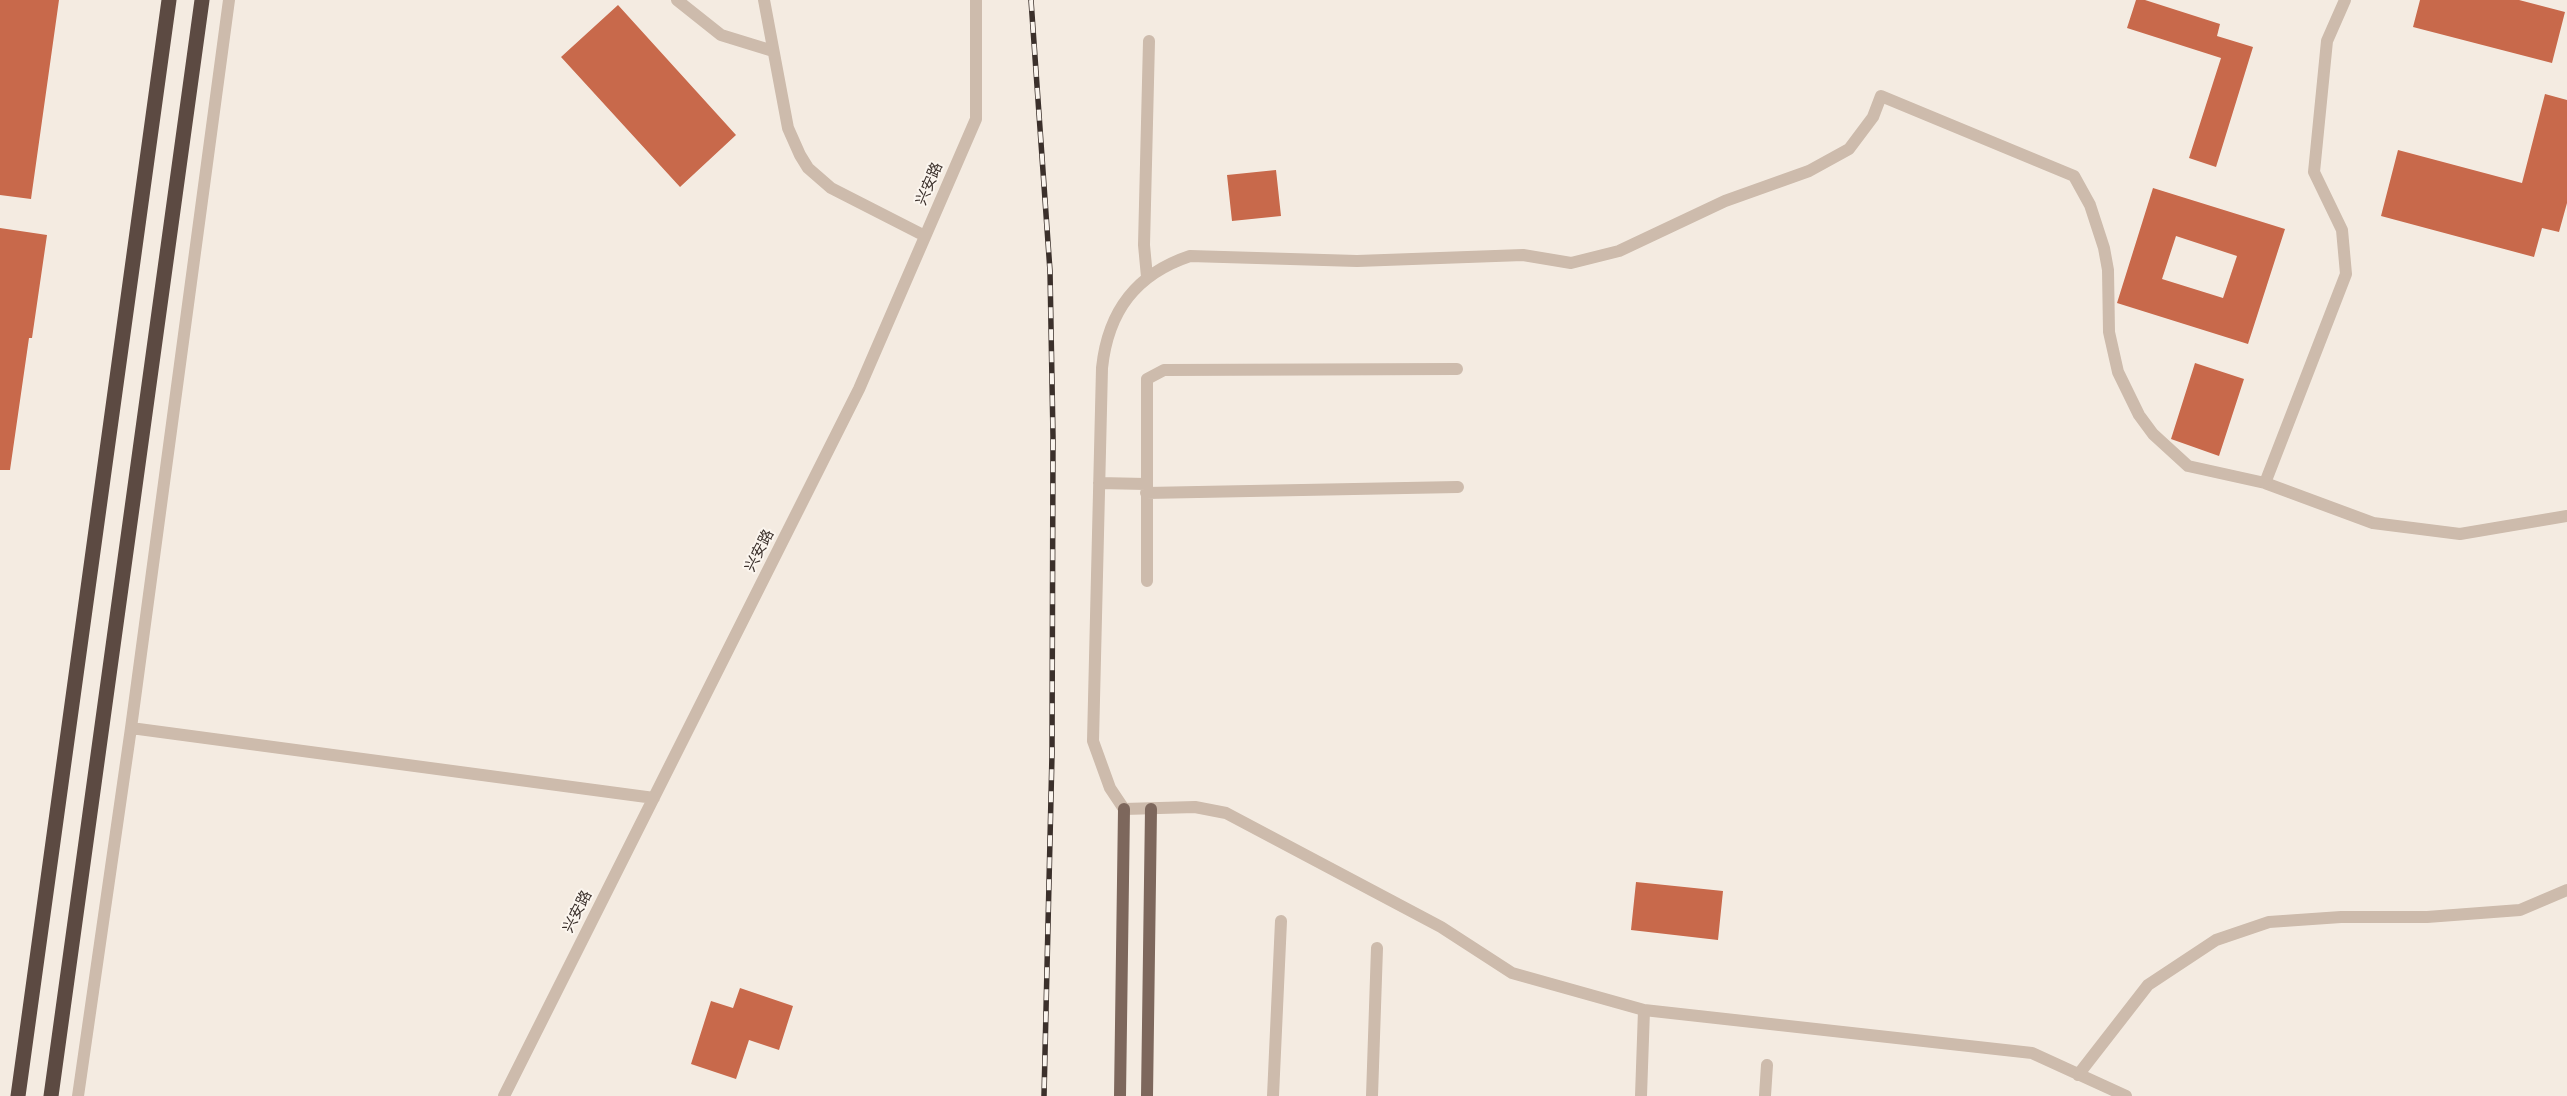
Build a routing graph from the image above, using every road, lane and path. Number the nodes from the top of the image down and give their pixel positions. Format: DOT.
graph roads {
  1 [pos="169,0"];
  2 [pos="202,0"];
  3 [pos="229,0"];
  4 [pos="677,0"];
  5 [pos="764,0"];
  6 [pos="976,0"];
  7 [pos="2345,0"];
  8 [pos="1149,41"];
  9 [pos="773,51"];
  10 [pos="925,236"];
  11 [pos="1147,277"];
  12 [pos="1457,369"];
  13 [pos="1099,483"];
  14 [pos="2264,483"];
  15 [pos="1458,487"];
  16 [pos="1146,488"];
  17 [pos="2567,516"];
  18 [pos="1148,581"];
  19 [pos="131,728"];
  20 [pos="654,798"];
  21 [pos="1124,809"];
  22 [pos="1151,809"];
  23 [pos="2567,890"];
  24 [pos="1281,921"];
  25 [pos="1377,948"];
  26 [pos="1644,1010"];
  27 [pos="1767,1065"];
  28 [pos="2078,1075"];
  29 [pos="2112,1094"];
  30 [pos="18,1096"];
  31 [pos="51,1096"];
  32 [pos="78,1096"];
  33 [pos="504,1096"];
  34 [pos="1120,1096"];
  35 [pos="1147,1096"];
  36 [pos="1273,1096"];
  37 [pos="1372,1096"];
  38 [pos="1641,1096"];
  39 [pos="1765,1096"];
  40 [pos="2126,1096"];
  1 -- 30 [label="highway"];
  2 -- 31 [label="highway"];
  3 -- 19 [label="street"];
  4 -- 9 [label="street"];
  5 -- 9 [label="street"];
  6 -- 10 [label="street, 兴安路"];
  7 -- 14 [label="street"];
  8 -- 11 [label="street"];
  9 -- 10 [label="street"];
  10 -- 20 [label="street, 兴安路"];
  11 -- 13 [label="street"];
  11 -- 14 [label="street"];
  12 -- 16 [label="street"];
  13 -- 16 [label="street"];
  13 -- 21 [label="street"];
  14 -- 17 [label="street"];
  15 -- 16 [label="street"];
  16 -- 18 [label="street"];
  19 -- 20 [label="street"];
  19 -- 32 [label="street"];
  20 -- 33 [label="street, 兴安路"];
  21 -- 22 [label="street"];
  21 -- 34 [label="main road"];
  22 -- 26 [label="street"];
  22 -- 35 [label="main road"];
  23 -- 28 [label="street"];
  24 -- 36 [label="street"];
  25 -- 37 [label="street"];
  26 -- 28 [label="street"];
  26 -- 38 [label="street"];
  27 -- 39 [label="street"];
  28 -- 29 [label="street"];
  29 -- 40 [label="street"];
}
